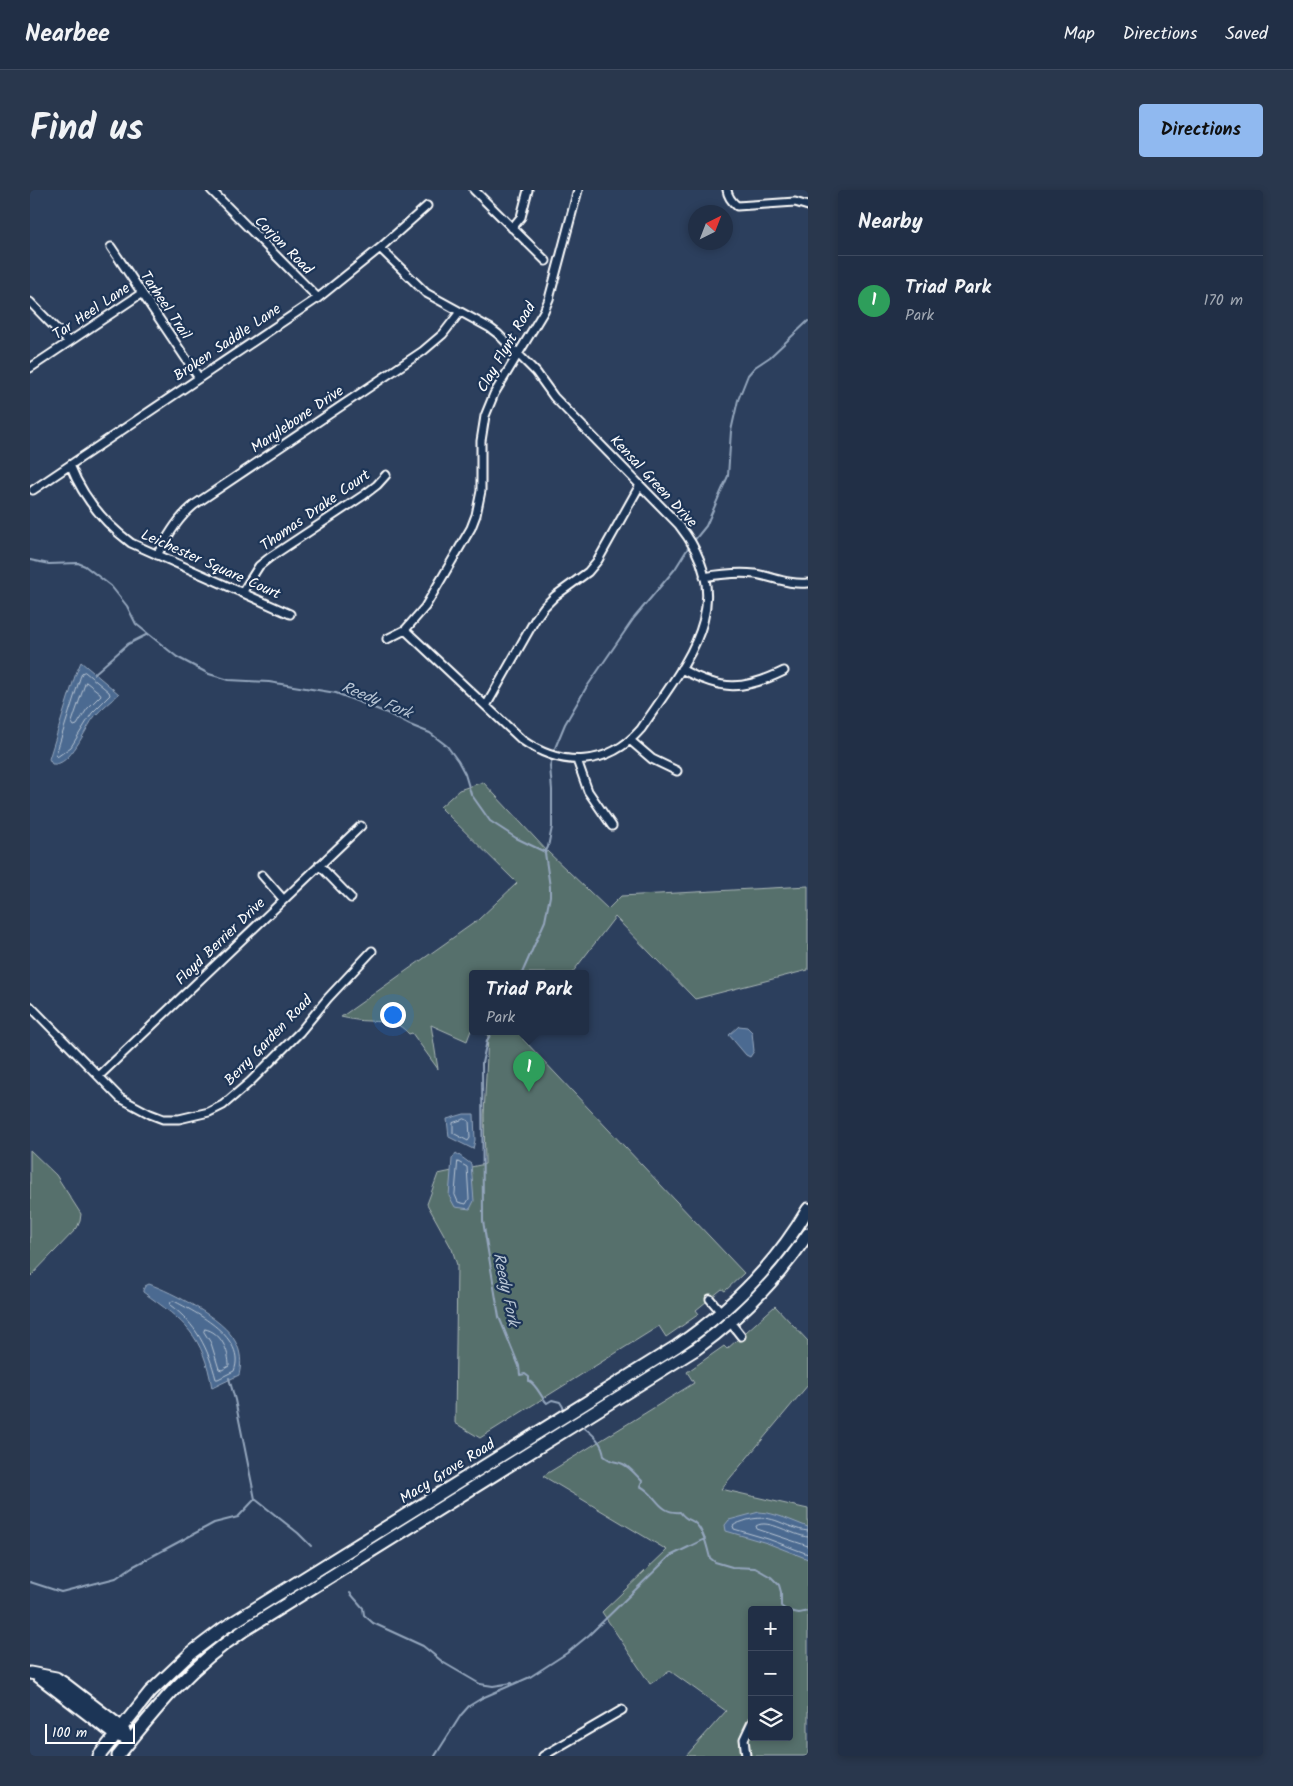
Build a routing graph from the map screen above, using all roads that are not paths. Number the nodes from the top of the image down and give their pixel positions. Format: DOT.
graph roads {
  1 [pos="210,190"];
  2 [pos="474,190"];
  3 [pos="528,190"];
  4 [pos="578,190"];
  5 [pos="727,190"];
  6 [pos="427,206"];
  7 [pos="808,206"];
  8 [pos="512,228"];
  9 [pos="111,247"];
  10 [pos="380,248"];
  11 [pos="546,261"];
  12 [pos="142,293"];
  13 [pos="318,298"];
  14 [pos="30,302"];
  15 [pos="460,312"];
  16 [pos="69,342"];
  17 [pos="518,354"];
  18 [pos="30,368"];
  19 [pos="199,378"];
  20 [pos="70,465"];
  21 [pos="386,475"];
  22 [pos="640,485"];
  23 [pos="33,490"];
  24 [pos="157,555"];
  25 [pos="704,577"];
  26 [pos="808,582"];
  27 [pos="242,593"];
  28 [pos="290,614"];
  29 [pos="405,630"];
  30 [pos="387,639"];
  31 [pos="681,669"];
  32 [pos="784,671"];
  33 [pos="486,706"];
  34 [pos="631,740"];
  35 [pos="577,760"];
  36 [pos="677,771"];
  37 [pos="361,826"];
  38 [pos="612,826"];
  39 [pos="318,865"];
  40 [pos="262,875"];
  41 [pos="350,898"];
  42 [pos="283,899"];
  43 [pos="372,951"];
  44 [pos="30,1006"];
  45 [pos="99,1076"];
  46 [pos="808,1209"];
  47 [pos="808,1234"];
  48 [pos="784,1246"];
  49 [pos="710,1299"];
  50 [pos="721,1312"];
  51 [pos="730,1322"];
  52 [pos="741,1336"];
  53 [pos="639,1384"];
  54 [pos="310,1574"];
  55 [pos="263,1619"];
  56 [pos="33,1674"];
  57 [pos="622,1710"];
  58 [pos="748,1730"];
  59 [pos="118,1731"];
  60 [pos="130,1741"];
  61 [pos="99,1756"];
  62 [pos="118,1756"];
  63 [pos="543,1756"];
  64 [pos="746,1756"];
  1 -- 13 [label="street, Corjon Road"];
  2 -- 8 [label="street"];
  3 -- 8 [label="street"];
  4 -- 17 [label="street, Clay Flynt Road"];
  5 -- 7 [label="street"];
  6 -- 10 [label="street, Broken Saddle Lane"];
  8 -- 11 [label="street"];
  9 -- 12 [label="street, Tarheel Trail"];
  10 -- 13 [label="street, Broken Saddle Lane"];
  10 -- 15 [label="street, Kensal Green Drive"];
  12 -- 16 [label="street, Tar Heel Lane"];
  12 -- 19 [label="street, Tarheel Trail"];
  13 -- 19 [label="street, Broken Saddle Lane"];
  14 -- 16 [label="street"];
  15 -- 17 [label="street, Kensal Green Drive"];
  15 -- 24 [label="street, Marylebone Drive"];
  16 -- 18 [label="street, Tar Heel Lane"];
  17 -- 22 [label="street, Kensal Green Drive"];
  17 -- 29 [label="street, Clay Flynt Road"];
  19 -- 20 [label="street, Broken Saddle Lane"];
  20 -- 23 [label="street, Broken Saddle Lane"];
  20 -- 24 [label="street, Leichester Square Court"];
  21 -- 27 [label="street, Thomas Drake Court"];
  22 -- 25 [label="street, Kensal Green Drive"];
  22 -- 33 [label="street"];
  24 -- 27 [label="street, Leichester Square Court"];
  25 -- 26 [label="street"];
  25 -- 31 [label="street, Kensal Green Drive"];
  27 -- 28 [label="street, Leichester Square Court"];
  29 -- 30 [label="street, Clay Flynt Road"];
  29 -- 33 [label="street, Kensal Green Drive"];
  31 -- 32 [label="street"];
  31 -- 34 [label="street, Kensal Green Drive"];
  33 -- 35 [label="street, Kensal Green Drive"];
  34 -- 35 [label="street, Kensal Green Drive"];
  34 -- 36 [label="street"];
  35 -- 38 [label="street"];
  37 -- 39 [label="street, Floyd Berrier Drive"];
  39 -- 41 [label="street"];
  39 -- 42 [label="street, Floyd Berrier Drive"];
  40 -- 42 [label="street"];
  42 -- 45 [label="street, Floyd Berrier Drive"];
  43 -- 45 [label="street, Berry Garden Road"];
  44 -- 45 [label="street, Berry Garden Road"];
  46 -- 48 [label="main road, Macy Grove Road"];
  47 -- 51 [label="main road, Macy Grove Road"];
  48 -- 50 [label="main road, Macy Grove Road"];
  48 -- 51 [label="main road"];
  49 -- 50 [label="street"];
  50 -- 53 [label="main road"];
  50 -- 54 [label="main road, Macy Grove Road"];
  51 -- 52 [label="street"];
  51 -- 53 [label="main road, Macy Grove Road"];
  53 -- 55 [label="main road, Macy Grove Road"];
  54 -- 55 [label="main road"];
  54 -- 59 [label="main road, Macy Grove Road"];
  55 -- 60 [label="main road, Macy Grove Road"];
  56 -- 59 [label="main road"];
  57 -- 63 [label="street"];
  58 -- 64 [label="street"];
  59 -- 60 [label="main road"];
  59 -- 61 [label="main road, Macy Grove Road"];
  60 -- 62 [label="main road, Macy Grove Road"];
}
